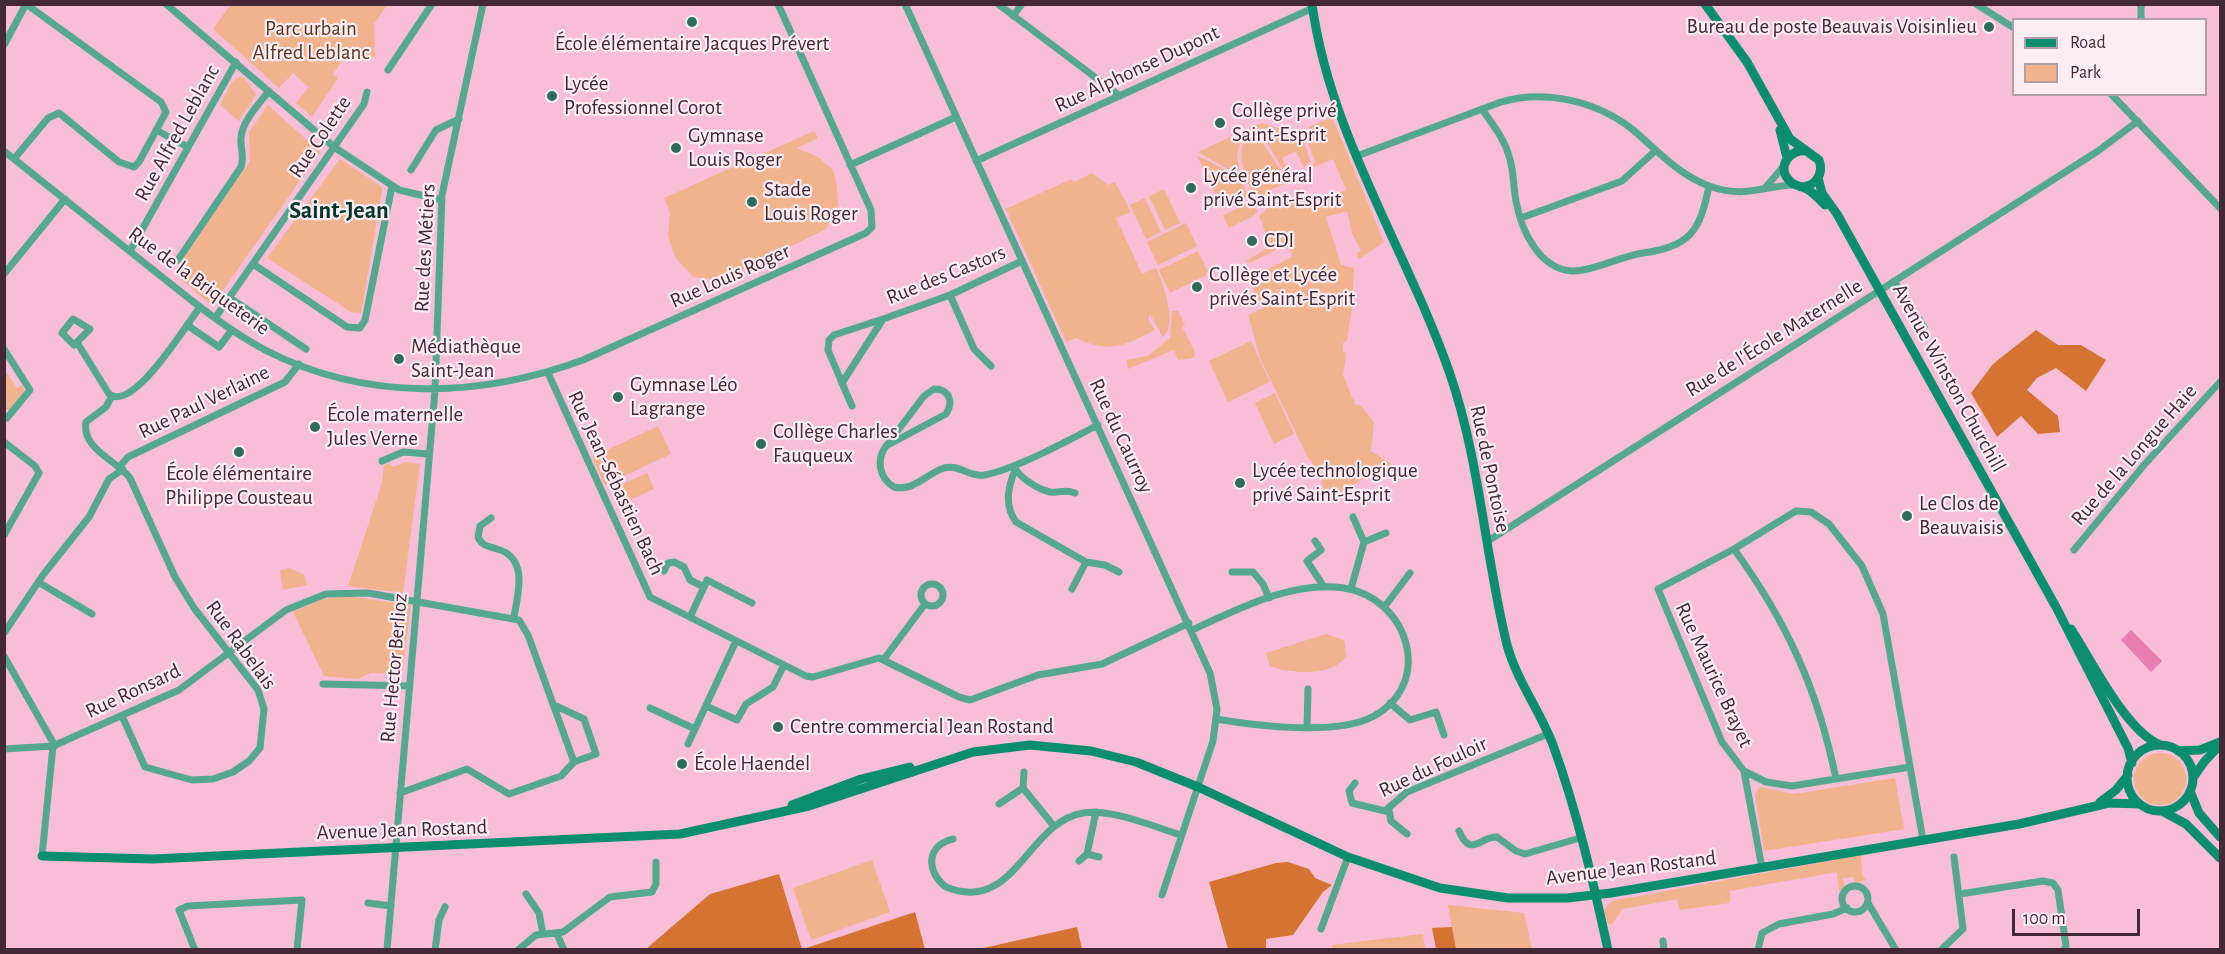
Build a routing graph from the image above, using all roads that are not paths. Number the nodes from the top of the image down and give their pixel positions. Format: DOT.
graph roads {
  1 [pos="26,4"];
  2 [pos="166,4"];
  3 [pos="432,4"];
  4 [pos="483,4"];
  5 [pos="778,4"];
  6 [pos="905,4"];
  7 [pos="998,4"];
  8 [pos="1022,4"];
  9 [pos="1705,4"];
  10 [pos="1976,4"];
  11 [pos="1312,6"];
  12 [pos="1013,16"];
  13 [pos="2012,27"];
  14 [pos="4,45"];
  15 [pos="234,61"];
  16 [pos="388,70"];
  17 [pos="269,92"];
  18 [pos="367,92"];
  19 [pos="1119,96"];
  20 [pos="2115,96"];
  21 [pos="1770,106"];
  22 [pos="1482,108"];
  23 [pos="956,117"];
  24 [pos="459,119"];
  25 [pos="2138,121"];
  26 [pos="156,130"];
  27 [pos="188,147"];
  28 [pos="334,147"];
  29 [pos="4,151"];
  30 [pos="1655,151"];
  31 [pos="1808,151"];
  32 [pos="1357,156"];
  33 [pos="14,159"];
  34 [pos="976,161"];
  35 [pos="1786,162"];
  36 [pos="850,165"];
  37 [pos="411,170"];
  38 [pos="1818,178"];
  39 [pos="392,186"];
  40 [pos="1709,186"];
  41 [pos="1798,186"];
  42 [pos="1763,189"];
  43 [pos="65,200"];
  44 [pos="442,200"];
  45 [pos="2220,208"];
  46 [pos="1521,218"];
  47 [pos="1846,230"];
  48 [pos="130,251"];
  49 [pos="178,260"];
  50 [pos="1022,261"];
  51 [pos="253,264"];
  52 [pos="4,274"];
  53 [pos="1894,281"];
  54 [pos="950,295"];
  55 [pos="230,298"];
  56 [pos="200,307"];
  57 [pos="215,318"];
  58 [pos="884,319"];
  59 [pos="187,325"];
  60 [pos="1924,327"];
  61 [pos="232,330"];
  62 [pos="78,344"];
  63 [pos="4,349"];
  64 [pos="306,349"];
  65 [pos="299,364"];
  66 [pos="991,366"];
  67 [pos="548,373"];
  68 [pos="2220,382"];
  69 [pos="842,383"];
  70 [pos="435,390"];
  71 [pos="112,396"];
  72 [pos="852,406"];
  73 [pos="5,418"];
  74 [pos="1098,426"];
  75 [pos="4,442"];
  76 [pos="886,446"];
  77 [pos="429,454"];
  78 [pos="382,461"];
  79 [pos="121,467"];
  80 [pos="1014,467"];
  81 [pos="1075,493"];
  82 [pos="1353,517"];
  83 [pos="490,518"];
  84 [pos="1386,532"];
  85 [pos="4,535"];
  86 [pos="1315,541"];
  87 [pos="1488,541"];
  88 [pos="1364,542"];
  89 [pos="1734,549"];
  90 [pos="2074,550"];
  91 [pos="1086,562"];
  92 [pos="664,571"];
  93 [pos="1119,572"];
  94 [pos="1232,572"];
  95 [pos="1410,573"];
  96 [pos="38,582"];
  97 [pos="704,587"];
  98 [pos="1324,587"];
  99 [pos="1072,589"];
  100 [pos="1351,590"];
  101 [pos="1269,598"];
  102 [pos="417,601"];
  103 [pos="752,603"];
  104 [pos="925,604"];
  105 [pos="1385,606"];
  106 [pos="2056,607"];
  107 [pos="92,614"];
  108 [pos="690,617"];
  109 [pos="514,618"];
  110 [pos="1191,626"];
  111 [pos="4,633"];
  112 [pos="736,641"];
  113 [pos="230,653"];
  114 [pos="4,656"];
  115 [pos="884,659"];
  116 [pos="784,665"];
  117 [pos="323,684"];
  118 [pos="410,686"];
  119 [pos="1308,689"];
  120 [pos="1390,703"];
  121 [pos="555,706"];
  122 [pos="706,706"];
  123 [pos="650,708"];
  124 [pos="122,716"];
  125 [pos="1216,719"];
  126 [pos="1307,727"];
  127 [pos="695,729"];
  128 [pos="1548,734"];
  129 [pos="1444,735"];
  130 [pos="2220,743"];
  131 [pos="688,744"];
  132 [pos="54,746"];
  133 [pos="2164,746"];
  134 [pos="4,749"];
  135 [pos="2178,751"];
  136 [pos="574,762"];
  137 [pos="2132,763"];
  138 [pos="1910,767"];
  139 [pos="1744,771"];
  140 [pos="1023,772"];
  141 [pos="2128,775"];
  142 [pos="2193,778"];
  143 [pos="1836,779"];
  144 [pos="1355,783"];
  145 [pos="1198,787"];
  146 [pos="1023,788"];
  147 [pos="2190,791"];
  148 [pos="400,793"];
  149 [pos="999,804"];
  150 [pos="2140,804"];
  151 [pos="2092,806"];
  152 [pos="1389,810"];
  153 [pos="2162,811"];
  154 [pos="1096,812"];
  155 [pos="1053,825"];
  156 [pos="1460,831"];
  157 [pos="1407,834"];
  158 [pos="1181,835"];
  159 [pos="2220,837"];
  160 [pos="953,838"];
  161 [pos="1580,838"];
  162 [pos="1923,840"];
  163 [pos="396,848"];
  164 [pos="1087,854"];
  165 [pos="42,856"];
  166 [pos="1099,857"];
  167 [pos="1348,857"];
  168 [pos="1954,857"];
  169 [pos="2220,858"];
  170 [pos="1079,861"];
  171 [pos="656,862"];
  172 [pos="1762,868"];
  173 [pos="526,894"];
  174 [pos="1960,894"];
  175 [pos="1162,895"];
  176 [pos="1596,895"];
  177 [pos="368,903"];
  178 [pos="1868,903"];
  179 [pos="391,906"];
  180 [pos="445,907"];
  181 [pos="1847,908"];
  182 [pos="1321,929"];
  183 [pos="543,934"];
  184 [pos="557,934"];
  185 [pos="1663,940"];
  186 [pos="195,950"];
  187 [pos="297,950"];
  188 [pos="387,950"];
  189 [pos="435,950"];
  190 [pos="518,950"];
  191 [pos="564,950"];
  192 [pos="1608,950"];
  193 [pos="1664,950"];
  194 [pos="1758,950"];
  195 [pos="1896,950"];
  196 [pos="1941,950"];
  197 [pos="2064,950"];
  1 -- 14 [label="street"];
  1 -- 26 [label="street"];
  2 -- 15 [label="street"];
  3 -- 16 [label="street"];
  4 -- 24 [label="street, Rue des Métiers"];
  5 -- 36 [label="street, Rue Louis Roger"];
  6 -- 23 [label="street, Rue du Caurroy"];
  7 -- 12 [label="street"];
  8 -- 12 [label="street"];
  9 -- 21 [label="street"];
  10 -- 13 [label="street"];
  11 -- 19 [label="street, Rue Alphonse Dupont"];
  11 -- 32 [label="street, Rue de Pontoise"];
  12 -- 19 [label="street"];
  15 -- 17 [label="street"];
  15 -- 27 [label="street, Rue Alfred Leblanc"];
  17 -- 28 [label="street"];
  17 -- 49 [label="street"];
  18 -- 28 [label="street, Rue Colette"];
  19 -- 34 [label="street, Rue Alphonse Dupont"];
  20 -- 25 [label="street"];
  21 -- 31 [label="street"];
  21 -- 35 [label="street"];
  22 -- 30 [label="street"];
  22 -- 32 [label="street"];
  22 -- 46 [label="street"];
  23 -- 34 [label="street, Rue du Caurroy"];
  23 -- 36 [label="street"];
  24 -- 37 [label="street"];
  24 -- 44 [label="street, Rue des Métiers"];
  25 -- 45 [label="street"];
  25 -- 53 [label="street, Rue de l'École Maternelle"];
  26 -- 27 [label="street"];
  26 -- 33 [label="street"];
  27 -- 48 [label="street, Rue Alfred Leblanc"];
  28 -- 39 [label="street"];
  28 -- 51 [label="street, Rue Colette"];
  29 -- 33 [label="street, Rue de la Briqueterie"];
  30 -- 40 [label="street"];
  30 -- 46 [label="street"];
  31 -- 35 [label="street"];
  31 -- 38 [label="street"];
  32 -- 87 [label="street, Rue de Pontoise"];
  33 -- 43 [label="street, Rue de la Briqueterie"];
  34 -- 50 [label="street, Rue du Caurroy"];
  35 -- 41 [label="street"];
  35 -- 42 [label="street"];
  36 -- 67 [label="street, Rue Louis Roger"];
  38 -- 41 [label="street"];
  38 -- 47 [label="street, Avenue Winston Churchill"];
  39 -- 44 [label="street"];
  39 -- 51 [label="street"];
  40 -- 42 [label="street"];
  40 -- 46 [label="street"];
  41 -- 42 [label="street"];
  41 -- 47 [label="street, Avenue Winston Churchill"];
  43 -- 48 [label="street, Rue de la Briqueterie"];
  43 -- 52 [label="street"];
  44 -- 70 [label="street, Rue des Métiers"];
  47 -- 106 [label="street, Avenue Winston Churchill"];
  48 -- 56 [label="street, Rue de la Briqueterie"];
  50 -- 54 [label="street, Rue des Castors"];
  50 -- 74 [label="street, Rue du Caurroy"];
  51 -- 55 [label="street, Rue Colette"];
  53 -- 60 [label="street"];
  53 -- 87 [label="street, Rue de l'École Maternelle"];
  54 -- 58 [label="street, Rue des Castors"];
  54 -- 66 [label="street"];
  55 -- 57 [label="street, Rue Colette"];
  55 -- 64 [label="street"];
  56 -- 57 [label="street, Rue de la Briqueterie"];
  56 -- 59 [label="street"];
  57 -- 61 [label="street, Rue de la Briqueterie"];
  58 -- 69 [label="street, Rue des Castors"];
  58 -- 69 [label="street, Rue des Castors"];
  59 -- 61 [label="street"];
  59 -- 71 [label="street"];
  61 -- 65 [label="street, Rue de la Briqueterie"];
  62 -- 71 [label="street"];
  63 -- 73 [label="street"];
  65 -- 70 [label="street, Rue de la Briqueterie"];
  65 -- 79 [label="street, Rue Paul Verlaine"];
  67 -- 70 [label="street, Rue Louis Roger"];
  67 -- 108 [label="street, Rue Jean-Sébastien Bach"];
  68 -- 90 [label="street, Rue de la Longue Haie"];
  69 -- 72 [label="street, Rue des Castors"];
  70 -- 77 [label="street, Rue Hector Berlioz"];
  71 -- 79 [label="street"];
  74 -- 80 [label="street"];
  74 -- 110 [label="street, Rue du Caurroy"];
  75 -- 85 [label="street"];
  76 -- 76 [label="street"];
  76 -- 80 [label="street"];
  77 -- 78 [label="street"];
  77 -- 102 [label="street, Rue Hector Berlioz"];
  79 -- 96 [label="street, Rue Paul Verlaine"];
  79 -- 113 [label="street, Rue Rabelais"];
  80 -- 81 [label="street"];
  80 -- 91 [label="street"];
  82 -- 88 [label="street"];
  83 -- 109 [label="street"];
  84 -- 88 [label="street"];
  86 -- 98 [label="street"];
  87 -- 128 [label="street, Rue de Pontoise"];
  88 -- 100 [label="street"];
  89 -- 138 [label="street, Rue Maurice Brayet"];
  89 -- 139 [label="street, Rue Maurice Brayet"];
  89 -- 143 [label="street"];
  91 -- 93 [label="street"];
  91 -- 99 [label="street"];
  92 -- 97 [label="street"];
  94 -- 101 [label="street"];
  95 -- 105 [label="street"];
  96 -- 107 [label="street"];
  96 -- 111 [label="street, Rue Paul Verlaine"];
  97 -- 103 [label="street"];
  97 -- 108 [label="street"];
  98 -- 100 [label="street"];
  98 -- 101 [label="street"];
  100 -- 105 [label="street"];
  101 -- 110 [label="street"];
  102 -- 109 [label="street, Rue Ronsard"];
  102 -- 113 [label="street, Rue Ronsard"];
  102 -- 118 [label="street, Rue Hector Berlioz"];
  104 -- 115 [label="street"];
  105 -- 120 [label="street"];
  106 -- 133 [label="street, Avenue Winston Churchill"];
  106 -- 137 [label="street, Avenue Winston Churchill"];
  108 -- 112 [label="street, Rue Jean-Sébastien Bach"];
  109 -- 121 [label="street"];
  110 -- 115 [label="street"];
  110 -- 125 [label="street, Rue du Caurroy"];
  112 -- 116 [label="street, Rue Jean-Sébastien Bach"];
  112 -- 122 [label="street"];
  113 -- 124 [label="street, Rue Ronsard"];
  113 -- 124 [label="street, Rue Rabelais"];
  114 -- 132 [label="street"];
  115 -- 116 [label="street, Rue Jean-Sébastien Bach"];
  116 -- 122 [label="street"];
  117 -- 118 [label="street"];
  118 -- 148 [label="street, Rue Hector Berlioz"];
  119 -- 126 [label="street"];
  120 -- 126 [label="street"];
  120 -- 129 [label="street"];
  121 -- 136 [label="street"];
  121 -- 136 [label="street"];
  122 -- 127 [label="street"];
  123 -- 127 [label="street"];
  124 -- 132 [label="street, Rue Ronsard"];
  125 -- 126 [label="street"];
  125 -- 145 [label="street, Rue du Caurroy"];
  127 -- 131 [label="street"];
  128 -- 152 [label="street, Rue du Fouloir"];
  128 -- 161 [label="street, Rue de Pontoise"];
  130 -- 135 [label="street"];
  130 -- 142 [label="street"];
  132 -- 134 [label="street"];
  132 -- 165 [label="street"];
  133 -- 135 [label="street"];
  133 -- 137 [label="street"];
  135 -- 142 [label="street"];
  136 -- 148 [label="street"];
  137 -- 141 [label="street"];
  138 -- 143 [label="street, Rue Maurice Brayet"];
  138 -- 162 [label="street, Rue Maurice Brayet"];
  139 -- 143 [label="street, Rue Maurice Brayet"];
  139 -- 172 [label="street"];
  140 -- 146 [label="street"];
  141 -- 150 [label="street"];
  141 -- 151 [label="street, Avenue Jean Rostand"];
  142 -- 147 [label="street"];
  144 -- 152 [label="street, Rue du Fouloir"];
  145 -- 158 [label="street, Rue du Caurroy"];
  145 -- 163 [label="street, Avenue Jean Rostand"];
  145 -- 167 [label="street, Avenue Jean Rostand"];
  146 -- 149 [label="street"];
  146 -- 155 [label="street"];
  147 -- 153 [label="street"];
  147 -- 159 [label="street"];
  148 -- 163 [label="street, Rue Hector Berlioz"];
  150 -- 151 [label="street, Avenue Jean Rostand"];
  150 -- 153 [label="street"];
  151 -- 162 [label="street, Avenue Jean Rostand"];
  152 -- 157 [label="street"];
  153 -- 169 [label="street"];
  154 -- 155 [label="street"];
  154 -- 158 [label="street"];
  154 -- 164 [label="street"];
  155 -- 160 [label="street"];
  156 -- 161 [label="street"];
  158 -- 175 [label="street, Rue du Caurroy"];
  161 -- 176 [label="street, Rue de Pontoise"];
  162 -- 172 [label="street, Avenue Jean Rostand"];
  163 -- 165 [label="street, Avenue Jean Rostand"];
  163 -- 179 [label="street, Rue Hector Berlioz"];
  164 -- 166 [label="street"];
  164 -- 170 [label="street"];
  167 -- 176 [label="street, Avenue Jean Rostand"];
  167 -- 182 [label="street"];
  168 -- 174 [label="street"];
  171 -- 184 [label="street"];
  172 -- 176 [label="street, Avenue Jean Rostand"];
  173 -- 183 [label="street"];
  174 -- 196 [label="street"];
  174 -- 197 [label="street"];
  176 -- 192 [label="street, Rue de Pontoise"];
  177 -- 179 [label="street"];
  178 -- 181 [label="street"];
  178 -- 181 [label="street"];
  178 -- 195 [label="street"];
  179 -- 188 [label="street, Rue Hector Berlioz"];
  180 -- 189 [label="street"];
  181 -- 194 [label="street"];
  183 -- 184 [label="street"];
  183 -- 190 [label="street"];
  184 -- 191 [label="street"];
  185 -- 193 [label="street"];
  186 -- 187 [label="street"];
}
